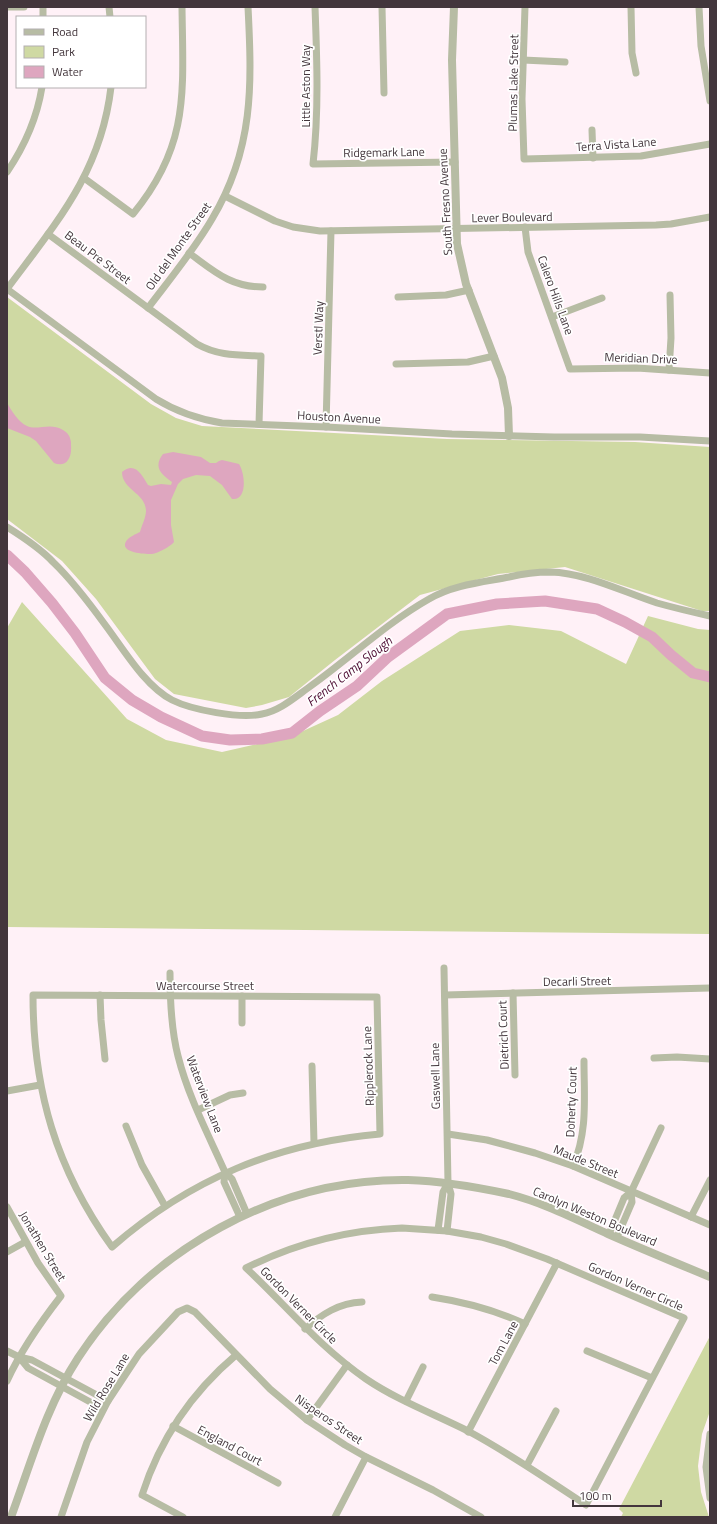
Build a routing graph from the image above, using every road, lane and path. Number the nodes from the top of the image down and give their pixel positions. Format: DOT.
graph roads {
  1 [pos="7,7"];
  2 [pos="24,7"];
  3 [pos="182,7"];
  4 [pos="248,7"];
  5 [pos="315,7"];
  6 [pos="382,7"];
  7 [pos="454,7"];
  8 [pos="525,7"];
  9 [pos="631,7"];
  10 [pos="699,7"];
  11 [pos="523,60"];
  12 [pos="565,62"];
  13 [pos="636,73"];
  14 [pos="42,88"];
  15 [pos="111,88"];
  16 [pos="384,93"];
  17 [pos="710,101"];
  18 [pos="592,130"];
  19 [pos="710,144"];
  20 [pos="593,158"];
  21 [pos="524,159"];
  22 [pos="455,162"];
  23 [pos="313,164"];
  24 [pos="7,172"];
  25 [pos="84,178"];
  26 [pos="225,196"];
  27 [pos="710,217"];
  28 [pos="525,227"];
  29 [pos="456,228"];
  30 [pos="331,231"];
  31 [pos="48,234"];
  32 [pos="189,253"];
  33 [pos="263,287"];
  34 [pos="7,289"];
  35 [pos="469,290"];
  36 [pos="670,294"];
  37 [pos="398,297"];
  38 [pos="602,298"];
  39 [pos="148,308"];
  40 [pos="552,317"];
  41 [pos="494,356"];
  42 [pos="396,364"];
  43 [pos="570,369"];
  44 [pos="668,370"];
  45 [pos="710,372"];
  46 [pos="259,424"];
  47 [pos="326,427"];
  48 [pos="510,436"];
  49 [pos="710,441"];
  50 [pos="7,526"];
  51 [pos="710,616"];
  52 [pos="444,968"];
  53 [pos="170,973"];
  54 [pos="710,988"];
  55 [pos="513,993"];
  56 [pos="100,995"];
  57 [pos="445,995"];
  58 [pos="170,996"];
  59 [pos="242,996"];
  60 [pos="377,997"];
  61 [pos="242,1023"];
  62 [pos="654,1058"];
  63 [pos="105,1059"];
  64 [pos="584,1060"];
  65 [pos="710,1060"];
  66 [pos="312,1066"];
  67 [pos="516,1075"];
  68 [pos="40,1085"];
  69 [pos="7,1091"];
  70 [pos="243,1093"];
  71 [pos="198,1110"];
  72 [pos="126,1126"];
  73 [pos="661,1128"];
  74 [pos="448,1134"];
  75 [pos="314,1143"];
  76 [pos="573,1166"];
  77 [pos="225,1172"];
  78 [pos="710,1180"];
  79 [pos="448,1183"];
  80 [pos="631,1192"];
  81 [pos="165,1206"];
  82 [pos="7,1207"];
  83 [pos="244,1216"];
  84 [pos="691,1217"];
  85 [pos="710,1225"];
  86 [pos="438,1230"];
  87 [pos="447,1231"];
  88 [pos="613,1236"];
  89 [pos="25,1242"];
  90 [pos="7,1252"];
  91 [pos="557,1263"];
  92 [pos="710,1277"];
  93 [pos="432,1297"];
  94 [pos="362,1302"];
  95 [pos="187,1308"];
  96 [pos="525,1324"];
  97 [pos="305,1329"];
  98 [pos="7,1351"];
  99 [pos="587,1351"];
  100 [pos="236,1355"];
  101 [pos="19,1357"];
  102 [pos="347,1365"];
  103 [pos="423,1367"];
  104 [pos="66,1378"];
  105 [pos="652,1378"];
  106 [pos="7,1380"];
  107 [pos="62,1386"];
  108 [pos="108,1401"];
  109 [pos="406,1401"];
  110 [pos="104,1409"];
  111 [pos="556,1411"];
  112 [pos="307,1420"];
  113 [pos="173,1426"];
  114 [pos="468,1432"];
  115 [pos="710,1434"];
  116 [pos="366,1457"];
  117 [pos="527,1465"];
  118 [pos="278,1483"];
  119 [pos="710,1498"];
  120 [pos="11,1517"];
  121 [pos="61,1517"];
  122 [pos="183,1517"];
  123 [pos="335,1517"];
  124 [pos="481,1517"];
  1 -- 2 [label="street"];
  3 -- 25 [label="street"];
  4 -- 26 [label="street, Old del Monte Street"];
  5 -- 23 [label="street, Little Aston Way"];
  6 -- 16 [label="street"];
  7 -- 22 [label="street, South Fresno Avenue"];
  8 -- 11 [label="street, Plumas Lake Street"];
  9 -- 13 [label="street"];
  10 -- 17 [label="street"];
  11 -- 12 [label="street"];
  11 -- 21 [label="street, Plumas Lake Street"];
  14 -- 24 [label="street"];
  15 -- 25 [label="street"];
  18 -- 20 [label="street"];
  19 -- 20 [label="street, Terra Vista Lane"];
  20 -- 21 [label="street, Terra Vista Lane"];
  22 -- 23 [label="street, Ridgemark Lane"];
  22 -- 29 [label="street, South Fresno Avenue"];
  25 -- 31 [label="street"];
  26 -- 30 [label="street, Lever Boulevard"];
  26 -- 32 [label="street, Old del Monte Street"];
  27 -- 28 [label="street, Lever Boulevard"];
  28 -- 29 [label="street, Lever Boulevard"];
  28 -- 40 [label="street, Calero Hills Lane"];
  29 -- 30 [label="street, Lever Boulevard"];
  29 -- 35 [label="street, South Fresno Avenue"];
  30 -- 47 [label="street, Verstl Way"];
  31 -- 34 [label="street"];
  31 -- 39 [label="street, Beau Pre Street"];
  32 -- 33 [label="street"];
  32 -- 39 [label="street, Old del Monte Street"];
  34 -- 46 [label="street, Houston Avenue"];
  35 -- 37 [label="street"];
  35 -- 41 [label="street, South Fresno Avenue"];
  36 -- 44 [label="street"];
  38 -- 40 [label="street"];
  39 -- 46 [label="street, Beau Pre Street"];
  40 -- 43 [label="street, Calero Hills Lane"];
  41 -- 42 [label="street"];
  41 -- 48 [label="street, South Fresno Avenue"];
  43 -- 44 [label="street, Meridian Drive"];
  44 -- 45 [label="street, Meridian Drive"];
  46 -- 47 [label="street, Houston Avenue"];
  47 -- 48 [label="street, Houston Avenue"];
  48 -- 49 [label="street, Houston Avenue"];
  50 -- 51 [label="street"];
  52 -- 57 [label="street, Gaswell Lane"];
  53 -- 58 [label="street, Waterview Lane"];
  54 -- 55 [label="street, Decarli Street"];
  55 -- 57 [label="street, Decarli Street"];
  55 -- 67 [label="street, Dietrich Court"];
  56 -- 58 [label="street, Watercourse Street"];
  56 -- 63 [label="street"];
  56 -- 68 [label="street, Watercourse Street"];
  57 -- 74 [label="street, Gaswell Lane"];
  58 -- 59 [label="street, Watercourse Street"];
  58 -- 71 [label="street, Waterview Lane"];
  59 -- 60 [label="street, Watercourse Street"];
  59 -- 61 [label="street"];
  60 -- 75 [label="street, Ripplerock Lane"];
  62 -- 65 [label="street"];
  64 -- 76 [label="street, Doherty Court"];
  66 -- 75 [label="street"];
  68 -- 69 [label="street"];
  68 -- 81 [label="street"];
  70 -- 71 [label="street"];
  71 -- 77 [label="street, Waterview Lane"];
  72 -- 81 [label="street"];
  73 -- 80 [label="street"];
  74 -- 76 [label="street, Maude Street"];
  74 -- 79 [label="street, Gaswell Lane"];
  75 -- 77 [label="street"];
  76 -- 80 [label="street, Maude Street"];
  77 -- 81 [label="street"];
  77 -- 83 [label="street, Waterview Lane"];
  78 -- 84 [label="street"];
  79 -- 83 [label="street, Carolyn Weston Boulevard"];
  79 -- 86 [label="street, Gaswell Lane"];
  79 -- 87 [label="street, Gaswell Lane"];
  79 -- 88 [label="street, Carolyn Weston Boulevard"];
  80 -- 84 [label="street, Maude Street"];
  80 -- 88 [label="street"];
  82 -- 89 [label="street, Jonathen Street"];
  83 -- 104 [label="street, Carolyn Weston Boulevard"];
  84 -- 85 [label="street, Maude Street"];
  86 -- 87 [label="street, Gordon Verner Circle"];
  86 -- 97 [label="street, Gordon Verner Circle"];
  87 -- 91 [label="street, Gordon Verner Circle"];
  88 -- 92 [label="street, Carolyn Weston Boulevard"];
  89 -- 90 [label="street"];
  89 -- 101 [label="street, Jonathen Street"];
  91 -- 96 [label="street, Tom Lane"];
  91 -- 105 [label="street, Gordon Verner Circle"];
  93 -- 96 [label="street"];
  94 -- 97 [label="street"];
  95 -- 100 [label="street, Nisperos Street"];
  95 -- 108 [label="street, Wild Rose Lane"];
  96 -- 114 [label="street, Tom Lane"];
  97 -- 102 [label="street, Gordon Verner Circle"];
  98 -- 101 [label="street"];
  99 -- 105 [label="street"];
  100 -- 112 [label="street, Nisperos Street"];
  100 -- 113 [label="street"];
  101 -- 104 [label="street"];
  101 -- 106 [label="street"];
  101 -- 107 [label="street"];
  102 -- 109 [label="street, Gordon Verner Circle"];
  102 -- 112 [label="street"];
  103 -- 109 [label="street"];
  104 -- 107 [label="street, Carolyn Weston Boulevard"];
  104 -- 108 [label="street"];
  105 -- 117 [label="street, Gordon Verner Circle"];
  107 -- 110 [label="street"];
  107 -- 120 [label="street, Carolyn Weston Boulevard"];
  108 -- 110 [label="street, Wild Rose Lane"];
  109 -- 114 [label="street, Gordon Verner Circle"];
  110 -- 121 [label="street, Wild Rose Lane"];
  111 -- 117 [label="street"];
  112 -- 116 [label="street, Nisperos Street"];
  113 -- 118 [label="street, England Court"];
  113 -- 122 [label="street"];
  114 -- 117 [label="street, Gordon Verner Circle"];
  115 -- 119 [label="street"];
  116 -- 123 [label="street"];
  116 -- 124 [label="street, Nisperos Street"];
}
